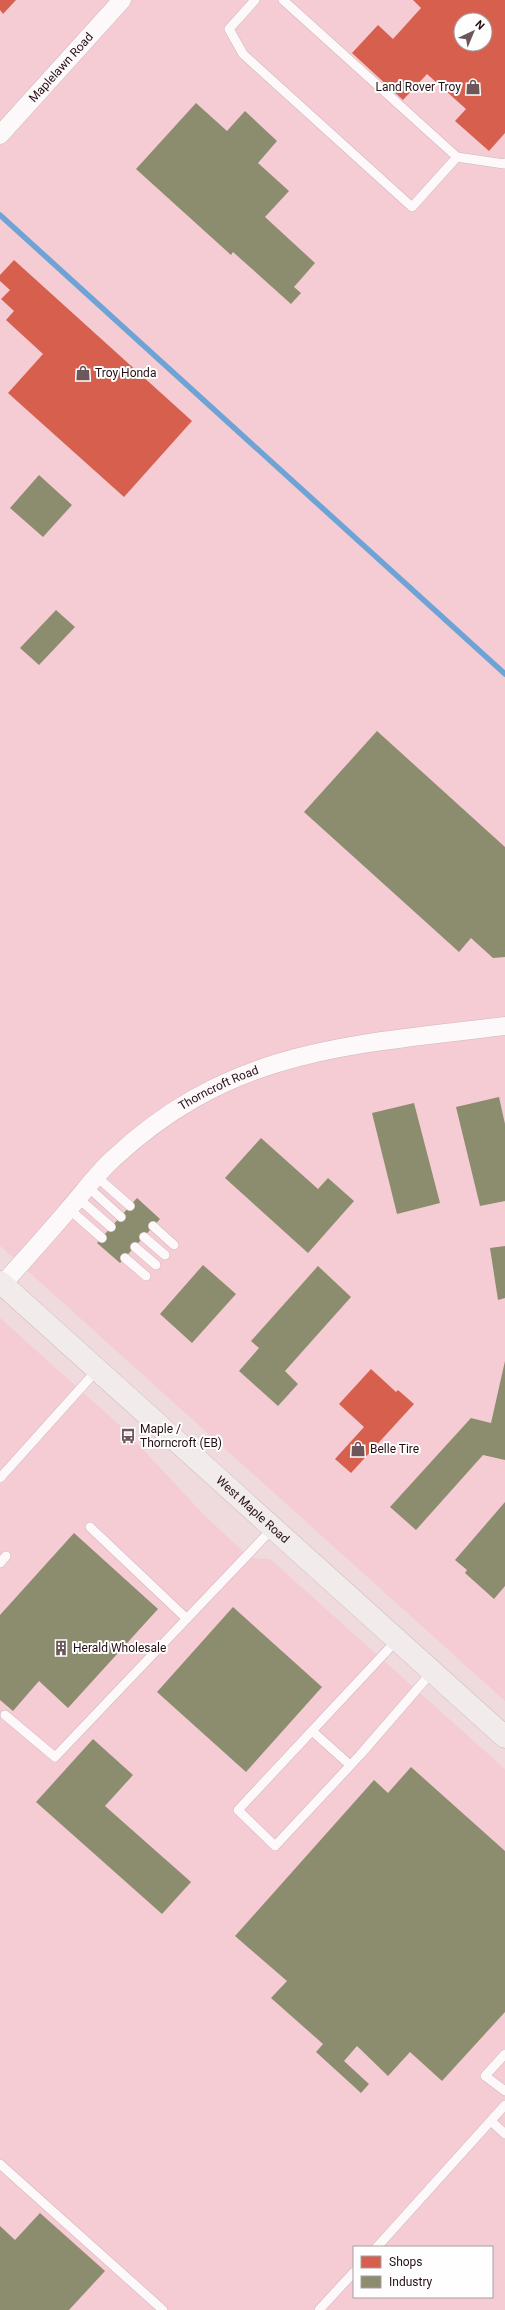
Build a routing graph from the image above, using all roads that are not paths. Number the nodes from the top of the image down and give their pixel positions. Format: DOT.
graph roads {
  1 [pos="122,0"];
  2 [pos="255,0"];
  3 [pos="284,0"];
  4 [pos="0,135"];
  5 [pos="457,157"];
  6 [pos="505,163"];
  7 [pos="505,1026"];
  8 [pos="83,1193"];
  9 [pos="130,1206"];
  10 [pos="120,1217"];
  11 [pos="153,1226"];
  12 [pos="111,1227"];
  13 [pos="144,1237"];
  14 [pos="102,1238"];
  15 [pos="174,1245"];
  16 [pos="135,1247"];
  17 [pos="165,1255"];
  18 [pos="126,1258"];
  19 [pos="156,1265"];
  20 [pos="146,1276"];
  21 [pos="1,1284"];
  22 [pos="97,1370"];
  23 [pos="0,1478"];
  24 [pos="90,1527"];
  25 [pos="274,1527"];
  26 [pos="187,1618"];
  27 [pos="397,1640"];
  28 [pos="432,1672"];
  29 [pos="5,1715"];
  30 [pos="312,1731"];
  31 [pos="505,1737"];
  32 [pos="350,1765"];
  33 [pos="505,2054"];
  34 [pos="505,2091"];
  35 [pos="505,2105"];
  36 [pos="491,2121"];
  37 [pos="505,2134"];
  38 [pos="0,2164"];
  39 [pos="378,2246"];
  40 [pos="353,2273"];
  41 [pos="162,2310"];
  42 [pos="319,2310"];
  1 -- 4 [label="street, Maplelawn Road"];
  2 -- 5 [label="lane"];
  3 -- 5 [label="lane"];
  5 -- 6 [label="lane"];
  7 -- 8 [label="street, Thorncroft Road"];
  8 -- 9 [label="lane"];
  8 -- 10 [label="lane"];
  8 -- 12 [label="lane"];
  8 -- 14 [label="lane"];
  8 -- 21 [label="street, Thorncroft Road"];
  11 -- 15 [label="lane"];
  13 -- 17 [label="lane"];
  16 -- 19 [label="lane"];
  18 -- 20 [label="lane"];
  21 -- 22 [label="main road, West Maple Road"];
  22 -- 23 [label="lane"];
  22 -- 25 [label="main road, West Maple Road"];
  24 -- 26 [label="lane"];
  25 -- 26 [label="lane"];
  25 -- 27 [label="main road, West Maple Road"];
  26 -- 29 [label="lane"];
  27 -- 28 [label="main road, West Maple Road"];
  27 -- 30 [label="lane"];
  28 -- 31 [label="main road, West Maple Road"];
  28 -- 32 [label="lane"];
  30 -- 32 [label="lane"];
  30 -- 32 [label="lane"];
  33 -- 34 [label="lane"];
  35 -- 36 [label="lane"];
  36 -- 37 [label="lane"];
  36 -- 39 [label="lane"];
  38 -- 41 [label="lane"];
  40 -- 42 [label="lane"];
}
